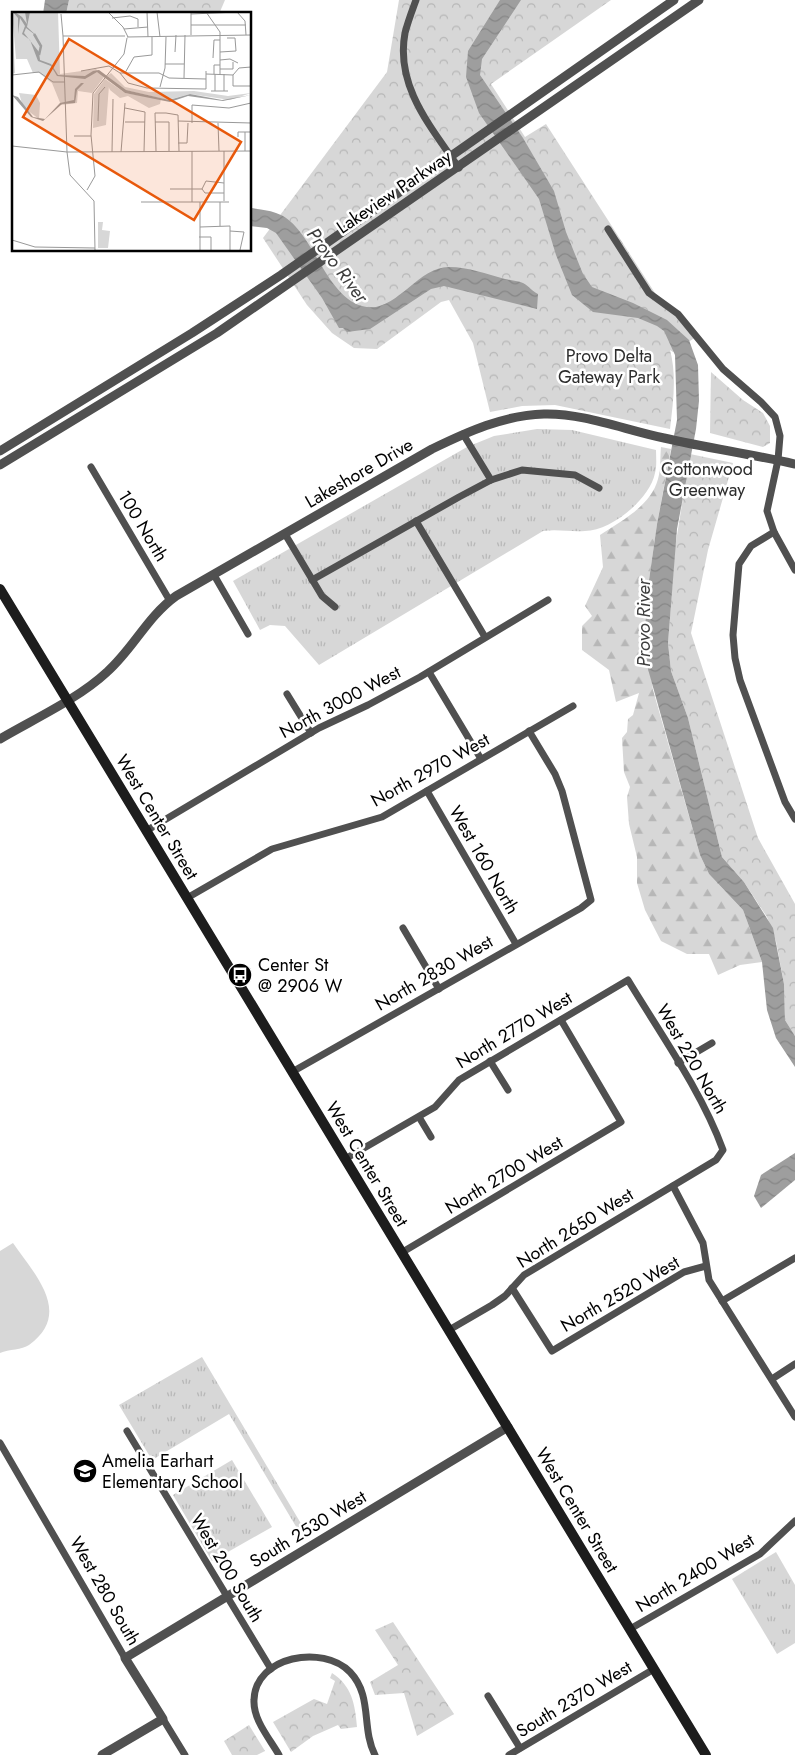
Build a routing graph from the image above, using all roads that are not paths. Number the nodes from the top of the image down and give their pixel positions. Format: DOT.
graph roads {
  1 [pos="416,0"];
  2 [pos="674,0"];
  3 [pos="699,0"];
  4 [pos="451,156"];
  5 [pos="459,168"];
  6 [pos="608,228"];
  7 [pos="463,434"];
  8 [pos="0,451"];
  9 [pos="778,460"];
  10 [pos="795,464"];
  11 [pos="0,465"];
  12 [pos="91,467"];
  13 [pos="491,480"];
  14 [pos="599,488"];
  15 [pos="416,521"];
  16 [pos="774,532"];
  17 [pos="284,534"];
  18 [pos="795,570"];
  19 [pos="214,575"];
  20 [pos="312,580"];
  21 [pos="0,589"];
  22 [pos="548,600"];
  23 [pos="170,601"];
  24 [pos="335,607"];
  25 [pos="248,634"];
  26 [pos="484,637"];
  27 [pos="429,672"];
  28 [pos="288,694"];
  29 [pos="67,699"];
  30 [pos="573,706"];
  31 [pos="529,731"];
  32 [pos="311,733"];
  33 [pos="0,739"];
  34 [pos="481,759"];
  35 [pos="427,792"];
  36 [pos="795,819"];
  37 [pos="146,831"];
  38 [pos="187,898"];
  39 [pos="403,928"];
  40 [pos="516,944"];
  41 [pos="628,980"];
  42 [pos="439,989"];
  43 [pos="561,1020"];
  44 [pos="712,1043"];
  45 [pos="490,1061"];
  46 [pos="678,1063"];
  47 [pos="292,1072"];
  48 [pos="508,1090"];
  49 [pos="419,1116"];
  50 [pos="431,1137"];
  51 [pos="720,1155"];
  52 [pos="345,1160"];
  53 [pos="673,1186"];
  54 [pos="402,1253"];
  55 [pos="795,1258"];
  56 [pos="706,1266"];
  57 [pos="512,1288"];
  58 [pos="722,1301"];
  59 [pos="449,1330"];
  60 [pos="795,1364"];
  61 [pos="772,1379"];
  62 [pos="795,1417"];
  63 [pos="508,1427"];
  64 [pos="128,1431"];
  65 [pos="0,1443"];
  66 [pos="795,1521"];
  67 [pos="226,1597"];
  68 [pos="630,1629"];
  69 [pos="125,1658"];
  70 [pos="271,1669"];
  71 [pos="654,1669"];
  72 [pos="488,1696"];
  73 [pos="163,1719"];
  74 [pos="520,1748"];
  75 [pos="102,1755"];
  76 [pos="185,1755"];
  77 [pos="280,1755"];
  78 [pos="376,1755"];
  79 [pos="509,1755"];
  80 [pos="706,1755"];
  1 -- 4 [label="street"];
  2 -- 4 [label="street, Lakeview Parkway"];
  3 -- 5 [label="street, Lakeview Parkway"];
  4 -- 5 [label="street"];
  4 -- 8 [label="street, Lakeview Parkway"];
  5 -- 11 [label="street, Lakeview Parkway"];
  6 -- 9 [label="street"];
  7 -- 9 [label="street, Lakeshore Drive"];
  7 -- 13 [label="street"];
  7 -- 17 [label="street, Lakeshore Drive"];
  9 -- 10 [label="street, Lakeshore Drive"];
  9 -- 16 [label="street"];
  12 -- 23 [label="street, 100 North"];
  13 -- 14 [label="street"];
  13 -- 15 [label="street"];
  15 -- 20 [label="street"];
  15 -- 26 [label="street"];
  16 -- 18 [label="street"];
  16 -- 36 [label="street"];
  17 -- 19 [label="street, Lakeshore Drive"];
  17 -- 20 [label="street"];
  19 -- 23 [label="street, Lakeshore Drive"];
  19 -- 25 [label="street"];
  20 -- 24 [label="street"];
  21 -- 29 [label="main road, West Center Street"];
  22 -- 26 [label="street, North 3000 West"];
  23 -- 29 [label="street, Lakeshore Drive"];
  26 -- 27 [label="street, North 3000 West"];
  27 -- 32 [label="street, North 3000 West"];
  27 -- 34 [label="street"];
  28 -- 32 [label="street"];
  29 -- 33 [label="street, Lakeshore Drive"];
  29 -- 37 [label="main road, West Center Street"];
  30 -- 31 [label="street, North 2970 West"];
  31 -- 34 [label="street, North 2970 West"];
  31 -- 40 [label="street, North 2830 West"];
  32 -- 37 [label="street, North 3000 West"];
  34 -- 35 [label="street, North 2970 West"];
  35 -- 38 [label="street, North 2970 West"];
  35 -- 40 [label="street, West 160 North"];
  37 -- 38 [label="main road, West Center Street"];
  38 -- 47 [label="main road, West Center Street"];
  39 -- 42 [label="street"];
  40 -- 42 [label="street, North 2830 West"];
  41 -- 43 [label="street, North 2770 West"];
  41 -- 46 [label="street, West 220 North"];
  42 -- 47 [label="street, North 2830 West"];
  43 -- 45 [label="street, North 2770 West"];
  43 -- 54 [label="street, North 2700 West"];
  44 -- 46 [label="street"];
  45 -- 48 [label="street"];
  45 -- 49 [label="street, North 2770 West"];
  46 -- 51 [label="street, West 220 North"];
  47 -- 52 [label="main road, West Center Street"];
  49 -- 50 [label="street"];
  49 -- 52 [label="street, North 2770 West"];
  51 -- 53 [label="street, North 2650 West"];
  52 -- 54 [label="main road, West Center Street"];
  53 -- 56 [label="street"];
  53 -- 57 [label="street, North 2650 West"];
  54 -- 59 [label="main road, West Center Street"];
  55 -- 58 [label="street"];
  56 -- 57 [label="street, North 2520 West"];
  56 -- 58 [label="street"];
  57 -- 59 [label="street, North 2650 West"];
  58 -- 61 [label="street"];
  59 -- 63 [label="main road, West Center Street"];
  60 -- 61 [label="street"];
  61 -- 62 [label="street"];
  63 -- 67 [label="street, South 2530 West"];
  63 -- 68 [label="main road, West Center Street"];
  64 -- 67 [label="street, West 200 South"];
  65 -- 69 [label="street, West 280 South"];
  66 -- 68 [label="street, North 2400 West"];
  67 -- 69 [label="street, South 2530 West"];
  67 -- 70 [label="street, West 200 South"];
  68 -- 71 [label="main road, West Center Street"];
  69 -- 73 [label="street, West 280 South"];
  70 -- 77 [label="street"];
  70 -- 78 [label="street"];
  71 -- 74 [label="street, South 2370 West"];
  71 -- 80 [label="main road, West Center Street"];
  72 -- 74 [label="street"];
  73 -- 75 [label="street"];
  73 -- 76 [label="street, West 280 South"];
  74 -- 79 [label="street, South 2370 West"];
}
